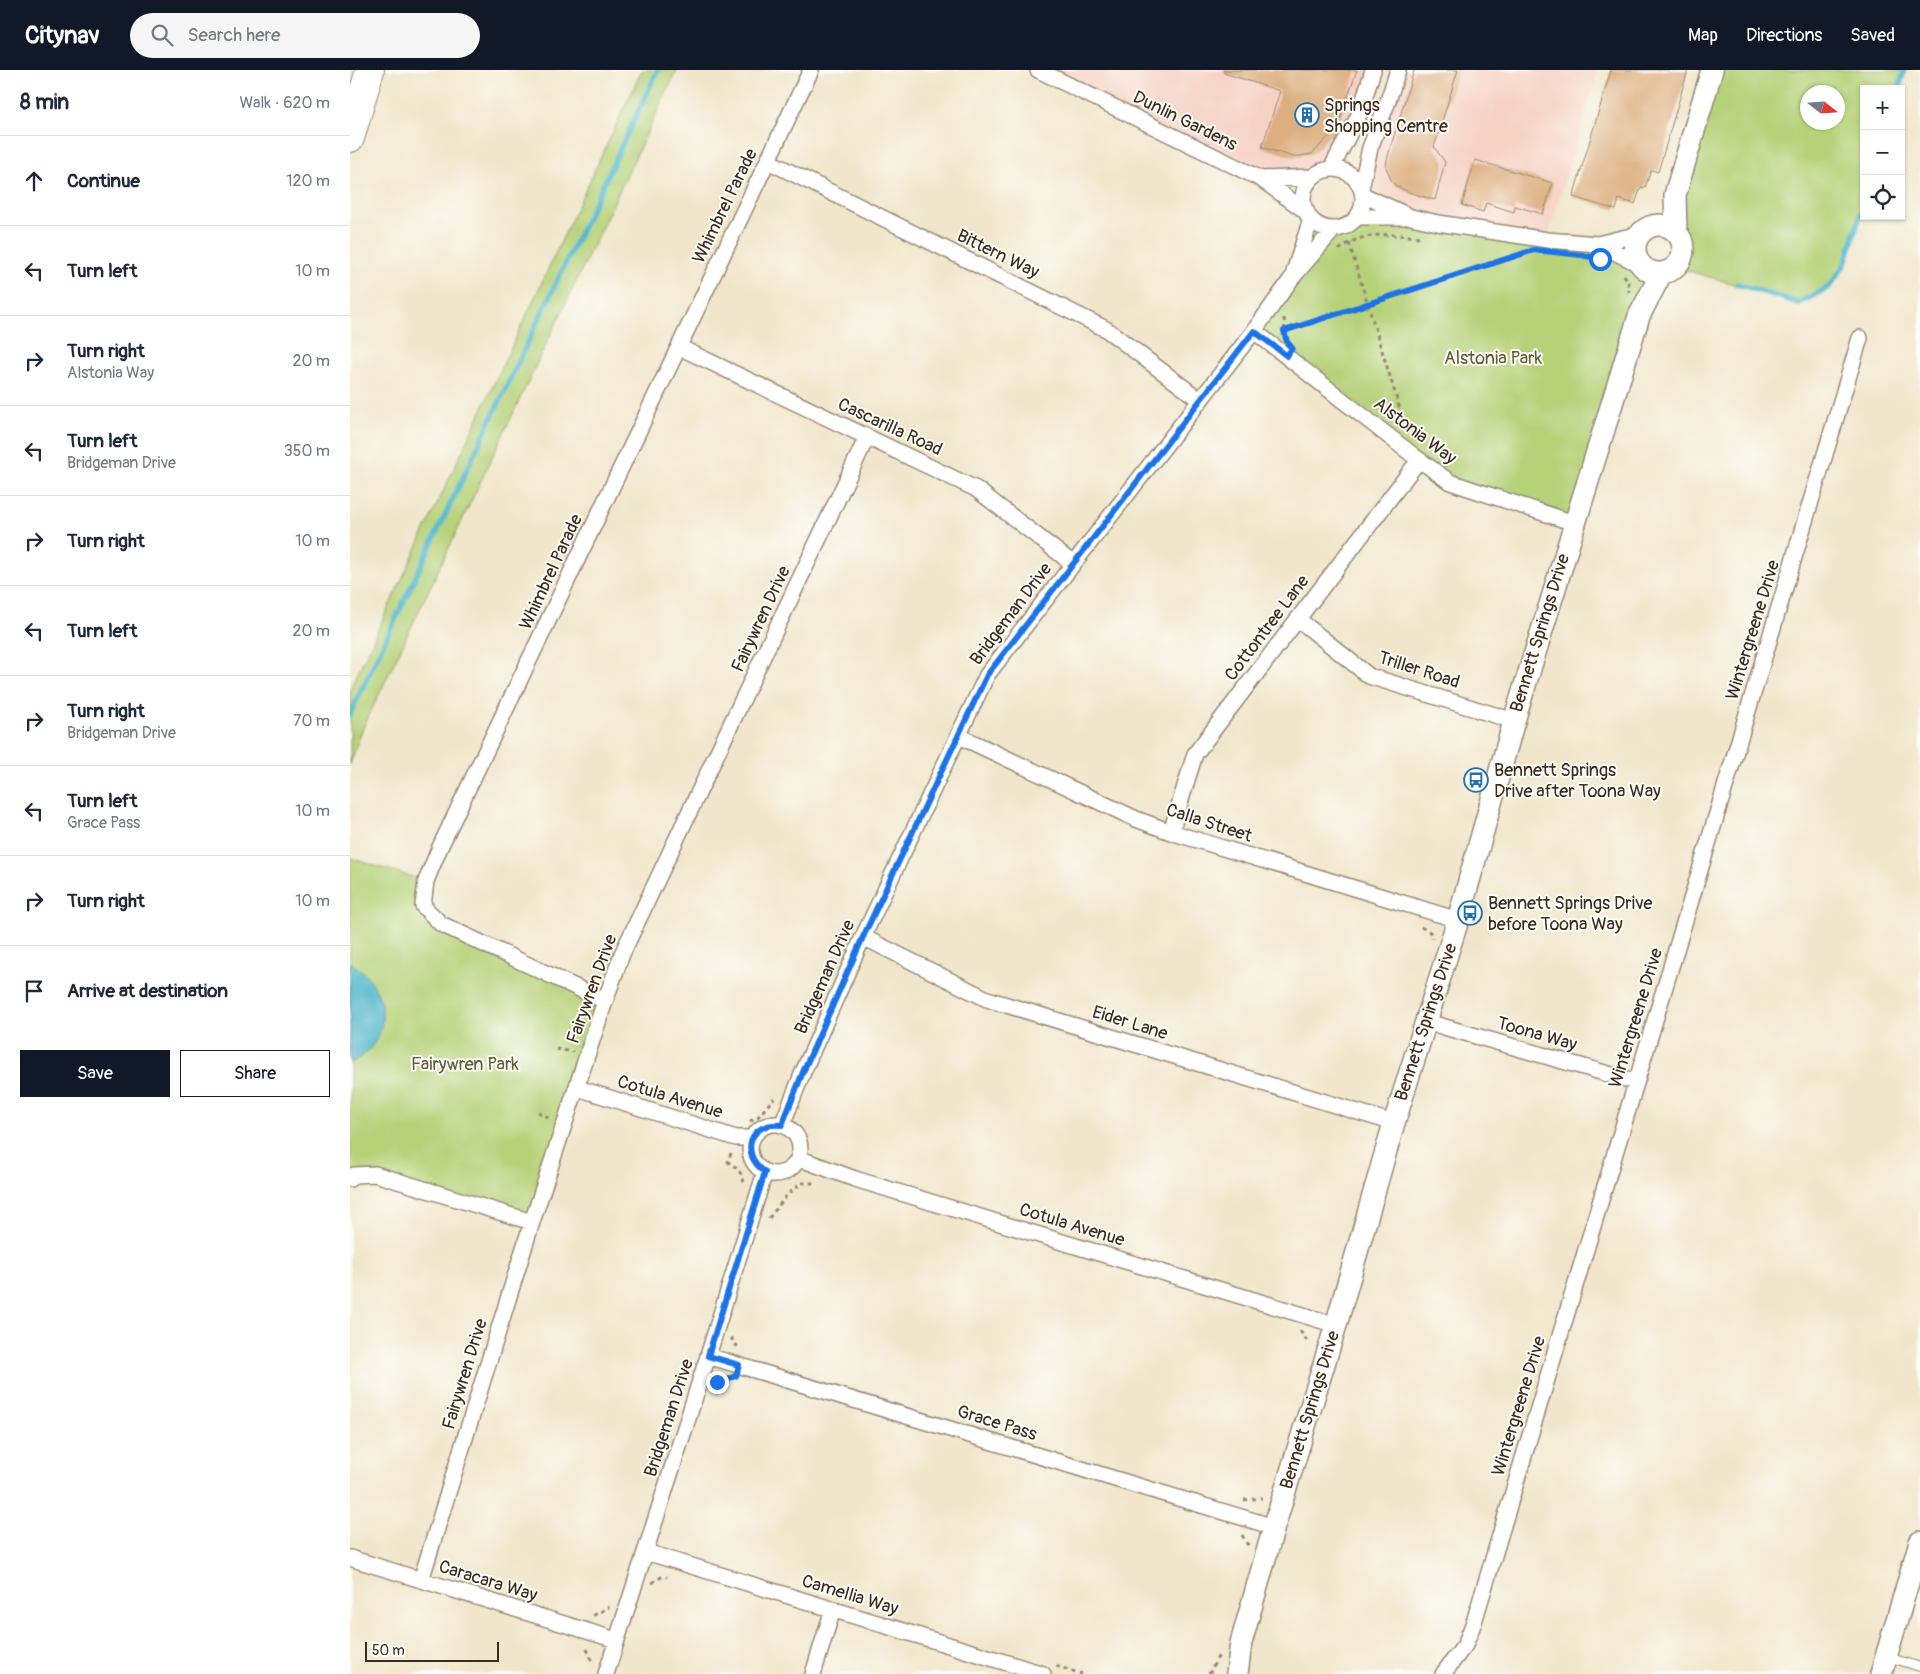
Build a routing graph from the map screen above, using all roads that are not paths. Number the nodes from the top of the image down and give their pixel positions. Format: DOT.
graph roads {
  1 [pos="370,70"];
  2 [pos="811,70"];
  3 [pos="1038,70"];
  4 [pos="1373,70"];
  5 [pos="1398,70"];
  6 [pos="1712,70"];
  7 [pos="350,138"];
  8 [pos="768,161"];
  9 [pos="1331,169"];
  10 [pos="1313,177"];
  11 [pos="1261,179"];
  12 [pos="1362,192"];
  13 [pos="1674,194"];
  14 [pos="1309,216"];
  15 [pos="1357,217"];
  16 [pos="1411,217"];
  17 [pos="1334,229"];
  18 [pos="1646,229"];
  19 [pos="1676,231"];
  20 [pos="1598,244"];
  21 [pos="1642,270"];
  22 [pos="1292,278"];
  23 [pos="1254,331"];
  24 [pos="1860,338"];
  25 [pos="679,347"];
  26 [pos="1200,400"];
  27 [pos="867,437"];
  28 [pos="1417,458"];
  29 [pos="1574,523"];
  30 [pos="1072,563"];
  31 [pos="1298,619"];
  32 [pos="1514,721"];
  33 [pos="959,736"];
  34 [pos="1171,832"];
  35 [pos="1458,920"];
  36 [pos="863,937"];
  37 [pos="605,1001"];
  38 [pos="1427,1022"];
  39 [pos="1636,1082"];
  40 [pos="578,1088"];
  41 [pos="1394,1123"];
  42 [pos="782,1125"];
  43 [pos="752,1138"];
  44 [pos="798,1158"];
  45 [pos="765,1172"];
  46 [pos="350,1179"];
  47 [pos="532,1222"];
  48 [pos="1336,1325"];
  49 [pos="708,1356"];
  50 [pos="1274,1527"];
  51 [pos="1920,1542"];
  52 [pos="646,1552"];
  53 [pos="350,1558"];
  54 [pos="421,1580"];
  55 [pos="833,1609"];
  56 [pos="616,1640"];
  57 [pos="1242,1643"];
  58 [pos="1884,1665"];
  59 [pos="1920,1667"];
  60 [pos="1018,1670"];
  61 [pos="1048,1670"];
  62 [pos="606,1674"];
  63 [pos="813,1674"];
  64 [pos="1223,1674"];
  65 [pos="1237,1674"];
  66 [pos="1443,1674"];
  1 -- 7 [label="highway"];
  2 -- 8 [label="street, Whimbrel Parade"];
  3 -- 11 [label="street, Dunlin Gardens"];
  4 -- 9 [label="street"];
  5 -- 12 [label="street"];
  6 -- 13 [label="street"];
  8 -- 25 [label="street, Whimbrel Parade"];
  8 -- 26 [label="street, Bittern Way"];
  9 -- 10 [label="street"];
  9 -- 12 [label="street"];
  10 -- 11 [label="street, Dunlin Gardens"];
  10 -- 14 [label="street"];
  11 -- 14 [label="street, Dunlin Gardens"];
  12 -- 15 [label="street"];
  12 -- 16 [label="street"];
  13 -- 18 [label="street"];
  13 -- 19 [label="street"];
  14 -- 17 [label="street"];
  14 -- 22 [label="street, Bridgeman Drive"];
  15 -- 16 [label="street"];
  15 -- 17 [label="street"];
  16 -- 20 [label="street"];
  17 -- 22 [label="street, Bridgeman Drive"];
  18 -- 19 [label="street"];
  18 -- 20 [label="street"];
  18 -- 21 [label="street"];
  19 -- 21 [label="street"];
  20 -- 21 [label="street"];
  21 -- 29 [label="street, Bennett Springs Drive"];
  22 -- 23 [label="street, Bridgeman Drive"];
  23 -- 26 [label="street, Bridgeman Drive"];
  23 -- 28 [label="street, Alstonia Way"];
  24 -- 39 [label="street, Wintergreene Drive"];
  25 -- 27 [label="street, Cascarilla Road"];
  25 -- 37 [label="street, Whimbrel Parade"];
  26 -- 30 [label="street, Bridgeman Drive"];
  27 -- 30 [label="street, Cascarilla Road"];
  27 -- 37 [label="street, Fairywren Drive"];
  28 -- 29 [label="street, Alstonia Way"];
  28 -- 31 [label="street, Cottontree Lane"];
  29 -- 32 [label="street, Bennett Springs Drive"];
  30 -- 33 [label="street, Bridgeman Drive"];
  31 -- 32 [label="street, Triller Road"];
  31 -- 34 [label="street, Cottontree Lane"];
  32 -- 35 [label="street, Bennett Springs Drive"];
  33 -- 34 [label="street, Calla Street"];
  33 -- 36 [label="street, Bridgeman Drive"];
  34 -- 35 [label="street, Calla Street"];
  35 -- 38 [label="street, Bennett Springs Drive"];
  36 -- 41 [label="street, Eider Lane"];
  36 -- 42 [label="street, Bridgeman Drive"];
  37 -- 40 [label="street, Fairywren Drive"];
  38 -- 39 [label="street, Toona Way"];
  38 -- 41 [label="street, Bennett Springs Drive"];
  39 -- 66 [label="street, Wintergreene Drive"];
  40 -- 43 [label="street, Cotula Avenue"];
  40 -- 47 [label="street, Fairywren Drive"];
  41 -- 48 [label="street, Bennett Springs Drive"];
  42 -- 43 [label="street"];
  42 -- 44 [label="street"];
  43 -- 45 [label="street"];
  44 -- 45 [label="street"];
  44 -- 48 [label="street, Cotula Avenue"];
  45 -- 49 [label="street, Bridgeman Drive"];
  46 -- 47 [label="street"];
  47 -- 54 [label="street, Fairywren Drive"];
  48 -- 50 [label="street, Bennett Springs Drive"];
  49 -- 50 [label="street, Grace Pass"];
  49 -- 52 [label="street, Bridgeman Drive"];
  50 -- 57 [label="street, Bennett Springs Drive"];
  51 -- 58 [label="street"];
  52 -- 55 [label="street, Camellia Way"];
  52 -- 56 [label="street, Bridgeman Drive"];
  53 -- 54 [label="street, Caracara Way"];
  54 -- 56 [label="street, Caracara Way"];
  55 -- 60 [label="street, Camellia Way"];
  55 -- 63 [label="street"];
  56 -- 62 [label="street, Bridgeman Drive"];
  57 -- 64 [label="street, Bennett Springs Drive"];
  57 -- 65 [label="street, Bennett Springs Drive"];
  58 -- 59 [label="lane"];
  60 -- 61 [label="street, Camellia Way"];
}
